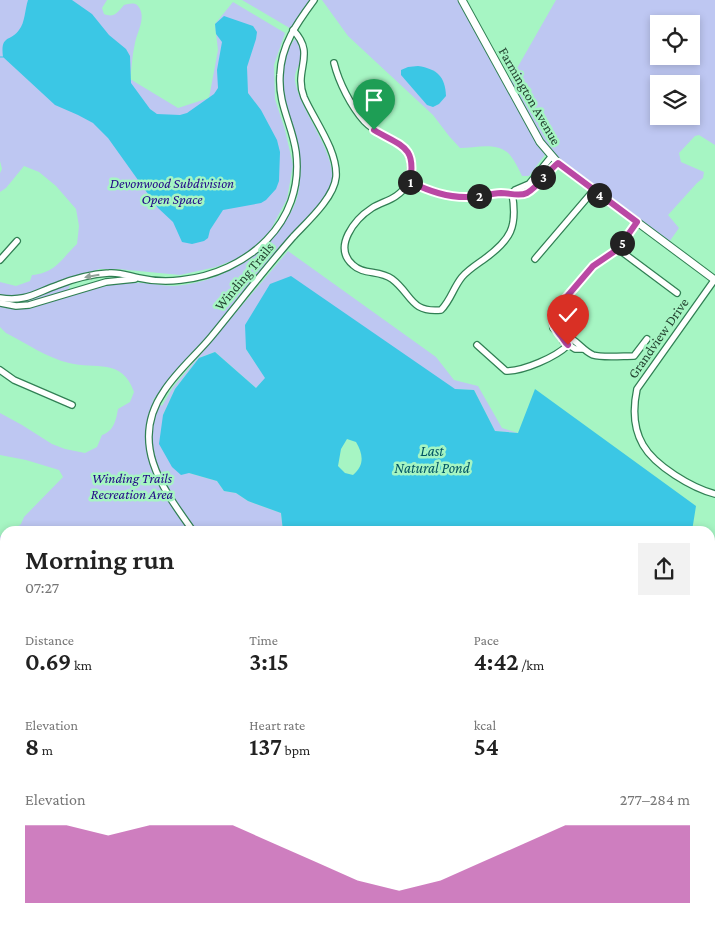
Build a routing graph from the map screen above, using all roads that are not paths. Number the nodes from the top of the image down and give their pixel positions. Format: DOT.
graph roads {
  1 [pos="314,0"];
  2 [pos="462,0"];
  3 [pos="293,30"];
  4 [pos="334,63"];
  5 [pos="551,157"];
  6 [pos="558,163"];
  7 [pos="410,182"];
  8 [pos="593,191"];
  9 [pos="512,193"];
  10 [pos="637,222"];
  11 [pos="16,241"];
  12 [pos="618,249"];
  13 [pos="535,259"];
  14 [pos="0,260"];
  15 [pos="140,278"];
  16 [pos="715,280"];
  17 [pos="677,293"];
  18 [pos="0,298"];
  19 [pos="0,303"];
  20 [pos="562,336"];
  21 [pos="646,339"];
  22 [pos="477,345"];
  23 [pos="568,345"];
  24 [pos="583,349"];
  25 [pos="0,370"];
  26 [pos="72,405"];
  27 [pos="715,494"];
  28 [pos="190,526"];
  1 -- 3 [label="street"];
  2 -- 5 [label="main road, Farmington Avenue"];
  3 -- 15 [label="street"];
  3 -- 28 [label="street, Winding Trails"];
  4 -- 7 [label="street"];
  5 -- 6 [label="main road, Farmington Avenue"];
  5 -- 9 [label="street"];
  6 -- 8 [label="main road, Farmington Avenue"];
  6 -- 9 [label="street"];
  7 -- 9 [label="street"];
  7 -- 9 [label="street"];
  8 -- 10 [label="main road, Farmington Avenue"];
  8 -- 13 [label="street"];
  10 -- 12 [label="street"];
  10 -- 16 [label="main road, Farmington Avenue"];
  11 -- 14 [label="street"];
  12 -- 17 [label="street"];
  12 -- 20 [label="street"];
  15 -- 18 [label="street, one-way"];
  15 -- 19 [label="street"];
  16 -- 27 [label="street, Grandview Drive"];
  20 -- 23 [label="street"];
  20 -- 24 [label="street"];
  21 -- 24 [label="street"];
  22 -- 23 [label="street"];
  23 -- 24 [label="street"];
  25 -- 26 [label="street"];
}
